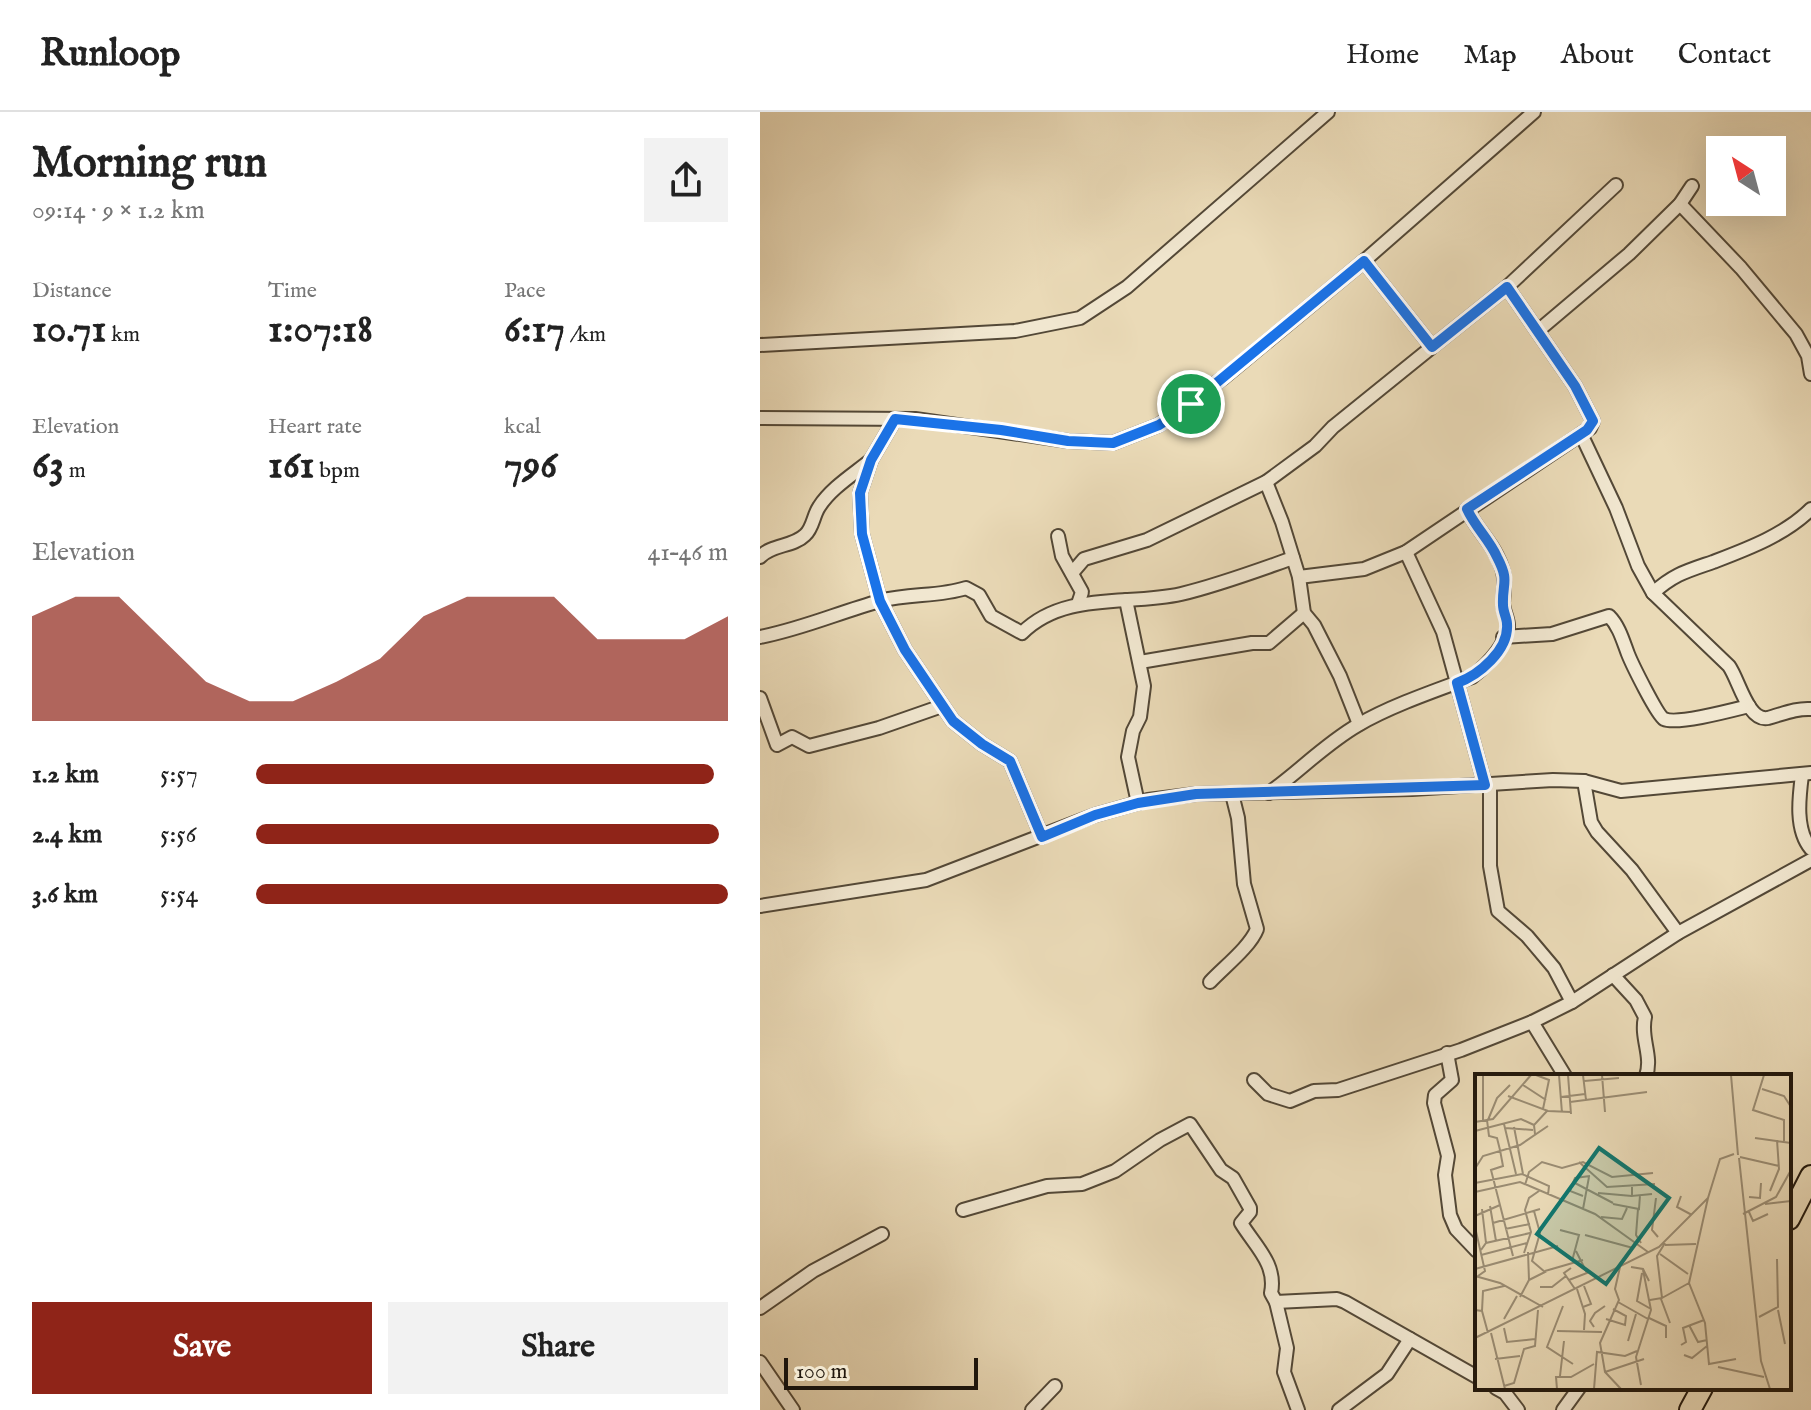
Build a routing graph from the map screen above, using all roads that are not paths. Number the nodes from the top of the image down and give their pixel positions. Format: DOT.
graph roads {
  1 [pos="1328,112"];
  2 [pos="1534,112"];
  3 [pos="1616,185"];
  4 [pos="1692,186"];
  5 [pos="1680,204"];
  6 [pos="1364,261"];
  7 [pos="1507,287"];
  8 [pos="1539,330"];
  9 [pos="760,345"];
  10 [pos="1432,347"];
  11 [pos="1811,374"];
  12 [pos="760,418"];
  13 [pos="895,419"];
  14 [pos="1581,434"];
  15 [pos="871,460"];
  16 [pos="1266,482"];
  17 [pos="1467,509"];
  18 [pos="1811,509"];
  19 [pos="1058,536"];
  20 [pos="1406,552"];
  21 [pos="760,557"];
  22 [pos="1293,558"];
  23 [pos="1072,573"];
  24 [pos="1299,577"];
  25 [pos="1653,593"];
  26 [pos="1126,600"];
  27 [pos="880,601"];
  28 [pos="1078,604"];
  29 [pos="1304,613"];
  30 [pos="760,637"];
  31 [pos="1503,637"];
  32 [pos="1140,662"];
  33 [pos="1457,683"];
  34 [pos="760,698"];
  35 [pos="942,706"];
  36 [pos="1749,706"];
  37 [pos="1811,709"];
  38 [pos="1359,724"];
  39 [pos="1807,774"];
  40 [pos="1584,781"];
  41 [pos="1487,785"];
  42 [pos="1269,793"];
  43 [pos="1232,794"];
  44 [pos="1138,803"];
  45 [pos="1042,837"];
  46 [pos="1811,849"];
  47 [pos="1811,860"];
  48 [pos="760,906"];
  49 [pos="1678,933"];
  50 [pos="1613,975"];
  51 [pos="1210,982"];
  52 [pos="1572,1002"];
  53 [pos="1532,1022"];
  54 [pos="1447,1053"];
  55 [pos="1564,1074"];
  56 [pos="1646,1074"];
  57 [pos="1254,1080"];
  58 [pos="1811,1176"];
  59 [pos="963,1210"];
  60 [pos="1791,1215"];
  61 [pos="882,1234"];
  62 [pos="1475,1249"];
  63 [pos="1276,1302"];
  64 [pos="760,1308"];
  65 [pos="1410,1339"];
  66 [pos="760,1362"];
  67 [pos="1475,1376"];
  68 [pos="1055,1386"];
  69 [pos="1500,1390"];
  70 [pos="1578,1390"];
  71 [pos="1701,1390"];
  72 [pos="793,1410"];
  73 [pos="1032,1410"];
  74 [pos="1298,1410"];
  75 [pos="1339,1410"];
  76 [pos="1518,1410"];
  77 [pos="1563,1410"];
  78 [pos="1690,1410"];
  1 -- 9 [label="street"];
  2 -- 6 [label="street"];
  3 -- 7 [label="street"];
  4 -- 5 [label="street"];
  5 -- 8 [label="street"];
  5 -- 11 [label="street"];
  6 -- 10 [label="street"];
  6 -- 13 [label="street"];
  7 -- 8 [label="street"];
  7 -- 10 [label="street"];
  8 -- 14 [label="street"];
  10 -- 16 [label="street"];
  12 -- 13 [label="street"];
  13 -- 15 [label="street"];
  14 -- 17 [label="street"];
  14 -- 25 [label="street"];
  15 -- 21 [label="street"];
  15 -- 27 [label="street"];
  16 -- 22 [label="street"];
  16 -- 23 [label="street"];
  17 -- 20 [label="street"];
  17 -- 31 [label="street"];
  18 -- 25 [label="street"];
  19 -- 23 [label="street"];
  20 -- 24 [label="street"];
  20 -- 33 [label="street"];
  22 -- 24 [label="street"];
  22 -- 26 [label="street"];
  23 -- 28 [label="street"];
  24 -- 29 [label="street"];
  25 -- 36 [label="street"];
  26 -- 28 [label="street"];
  26 -- 32 [label="street"];
  27 -- 28 [label="street"];
  27 -- 30 [label="street"];
  27 -- 35 [label="street"];
  29 -- 32 [label="street"];
  29 -- 38 [label="street"];
  31 -- 33 [label="street"];
  31 -- 36 [label="street"];
  32 -- 44 [label="street"];
  33 -- 38 [label="street"];
  33 -- 41 [label="street"];
  34 -- 35 [label="street"];
  35 -- 45 [label="street"];
  36 -- 37 [label="street"];
  38 -- 42 [label="street"];
  39 -- 40 [label="street"];
  39 -- 46 [label="street"];
  40 -- 41 [label="street"];
  40 -- 49 [label="street"];
  41 -- 42 [label="street"];
  41 -- 52 [label="street"];
  42 -- 43 [label="street"];
  43 -- 44 [label="street"];
  43 -- 51 [label="street"];
  44 -- 45 [label="street"];
  45 -- 48 [label="street"];
  47 -- 49 [label="street"];
  49 -- 50 [label="street"];
  50 -- 52 [label="street"];
  50 -- 56 [label="street"];
  52 -- 53 [label="street"];
  53 -- 54 [label="street"];
  53 -- 55 [label="street"];
  54 -- 57 [label="street"];
  54 -- 62 [label="street"];
  58 -- 60 [label="main road"];
  59 -- 63 [label="street"];
  61 -- 64 [label="street"];
  63 -- 65 [label="street"];
  63 -- 74 [label="street"];
  65 -- 67 [label="street"];
  65 -- 75 [label="street"];
  66 -- 72 [label="street"];
  68 -- 73 [label="street"];
  69 -- 76 [label="street"];
  70 -- 77 [label="street"];
  71 -- 78 [label="main road"];
}
